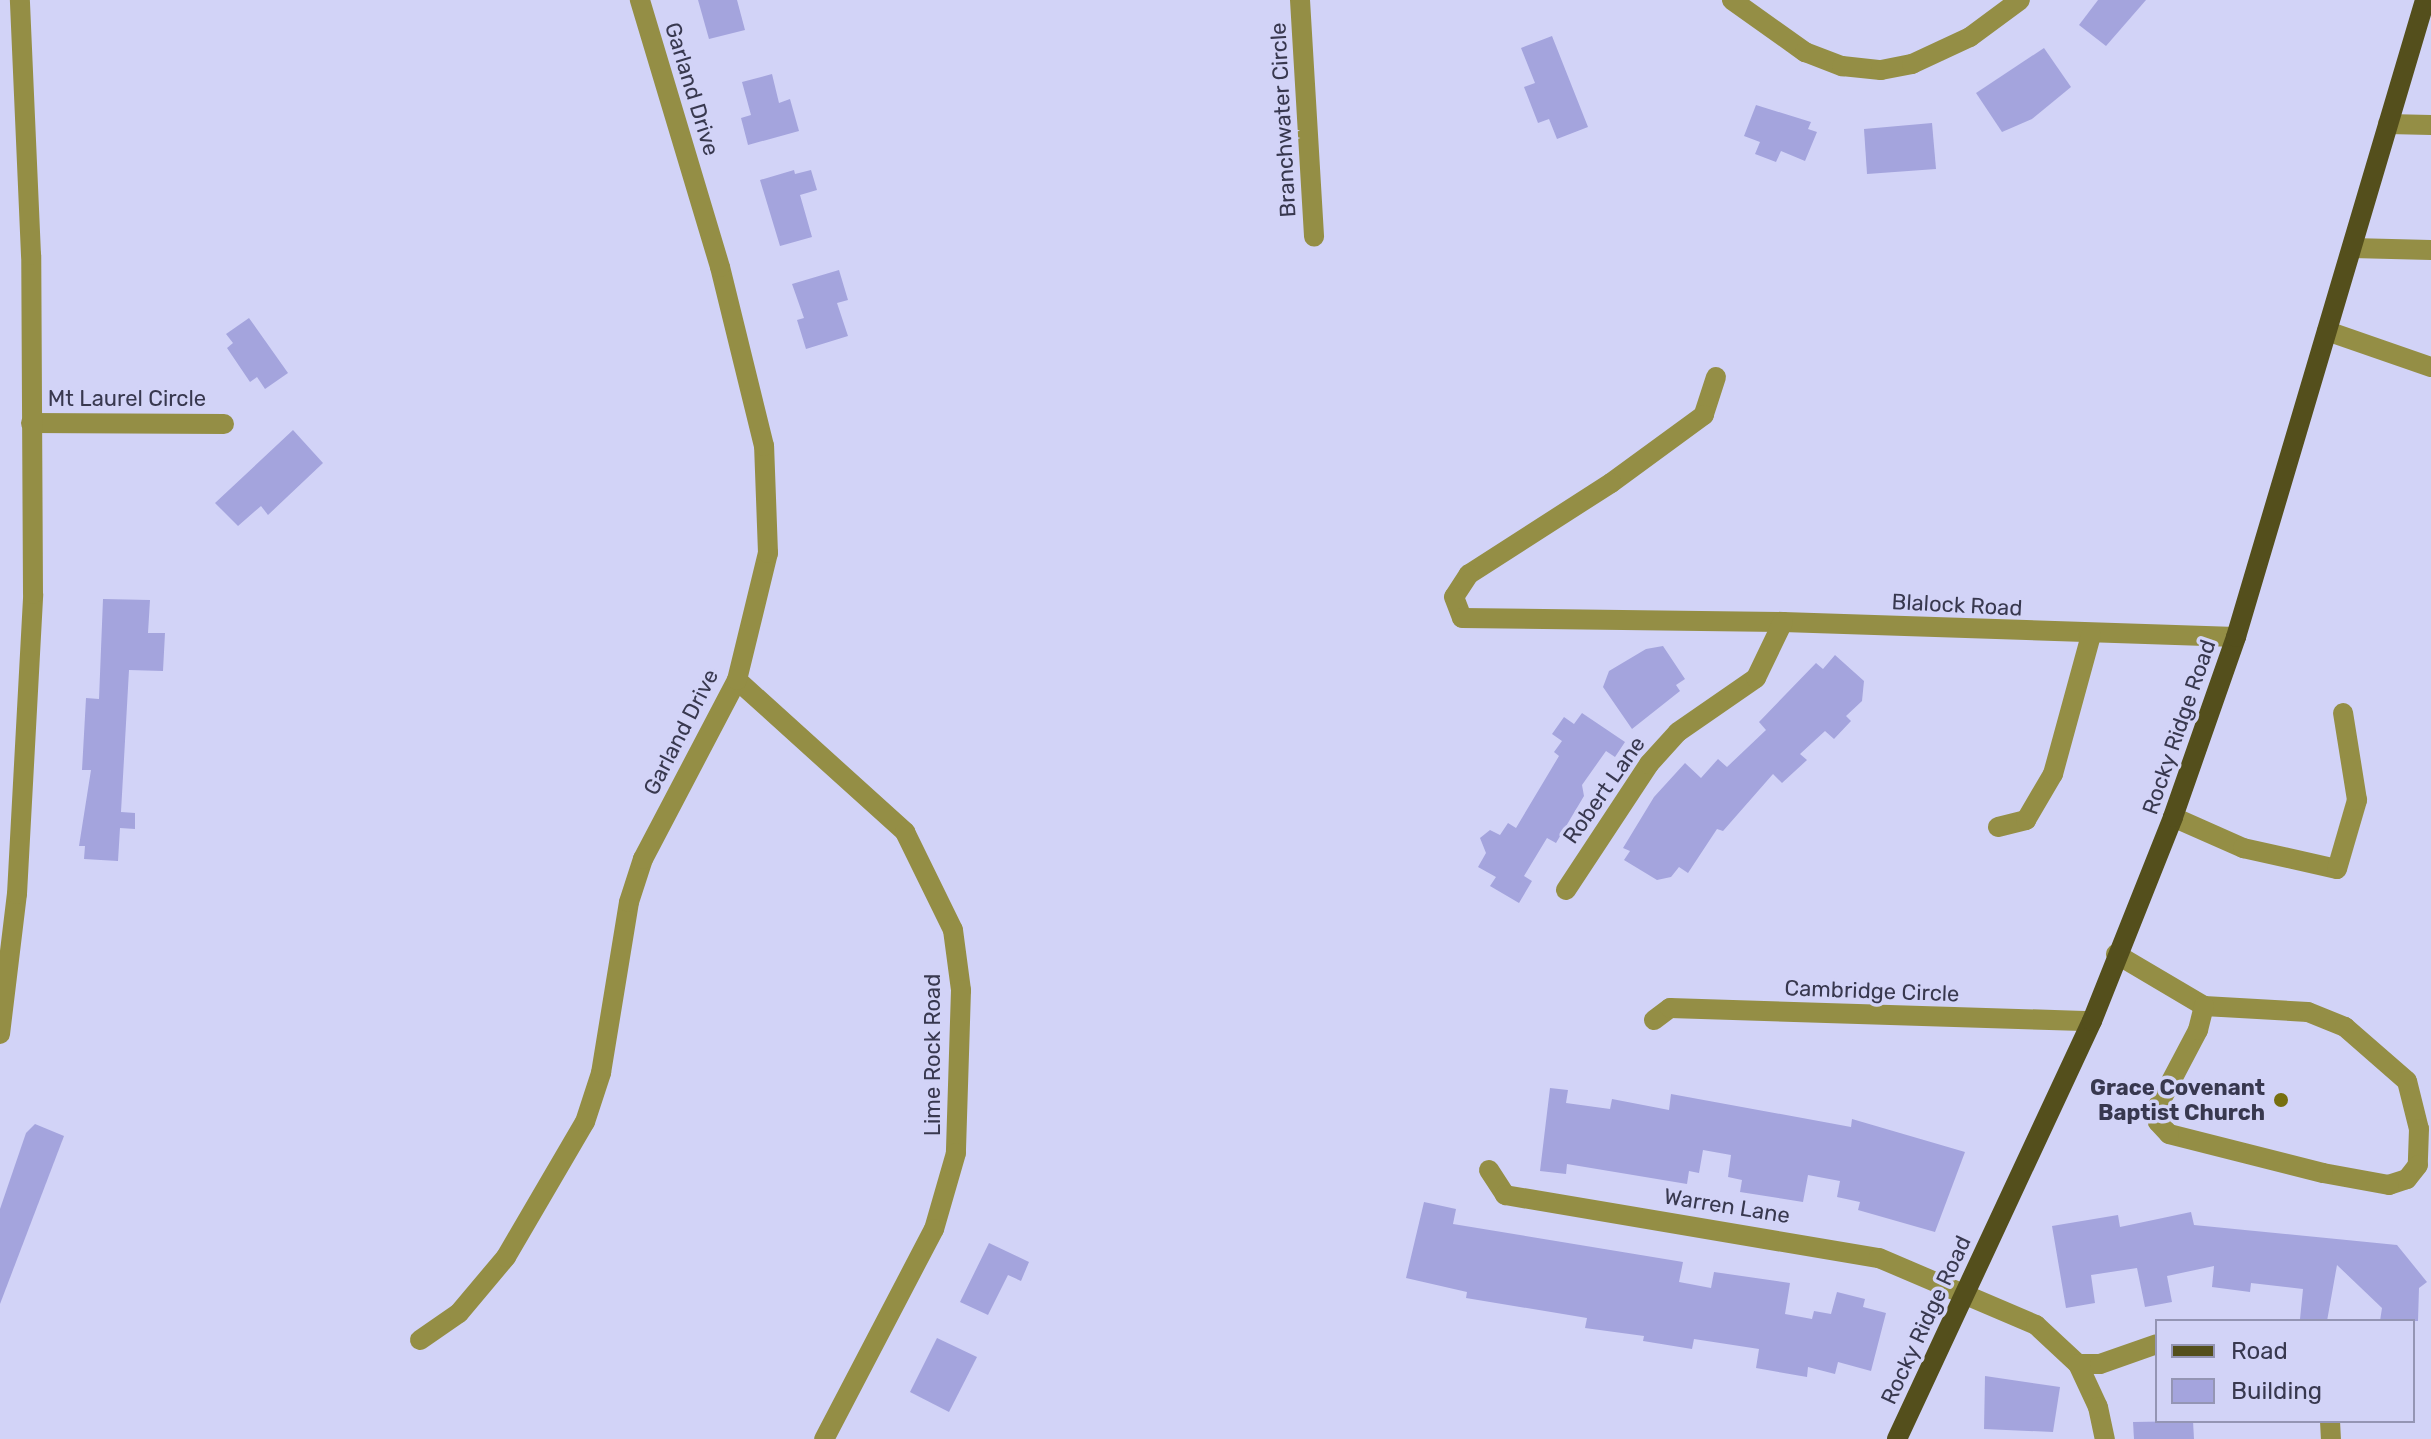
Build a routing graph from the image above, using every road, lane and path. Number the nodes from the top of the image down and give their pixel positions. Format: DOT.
graph roads {
  1 [pos="20,0"];
  2 [pos="640,0"];
  3 [pos="1300,0"];
  4 [pos="1732,0"];
  5 [pos="2020,0"];
  6 [pos="2425,0"];
  7 [pos="2388,124"];
  8 [pos="2431,125"];
  9 [pos="1314,237"];
  10 [pos="2352,248"];
  11 [pos="2431,250"];
  12 [pos="2327,331"];
  13 [pos="2431,367"];
  14 [pos="1716,377"];
  15 [pos="31,423"];
  16 [pos="224,424"];
  17 [pos="1783,622"];
  18 [pos="2091,635"];
  19 [pos="2236,637"];
  20 [pos="737,680"];
  21 [pos="2343,713"];
  22 [pos="2173,817"];
  23 [pos="1998,827"];
  24 [pos="1566,890"];
  25 [pos="9,893"];
  26 [pos="2116,954"];
  27 [pos="2204,1006"];
  28 [pos="1654,1020"];
  29 [pos="2092,1021"];
  30 [pos="0,1034"];
  31 [pos="1489,1170"];
  32 [pos="1963,1297"];
  33 [pos="420,1340"];
  34 [pos="2155,1345"];
  35 [pos="2078,1364"];
  36 [pos="824,1439"];
  37 [pos="1897,1439"];
  38 [pos="2105,1439"];
  1 -- 15 [label="street"];
  2 -- 20 [label="street, Garland Drive"];
  3 -- 9 [label="street, Branchwater Circle"];
  4 -- 5 [label="street"];
  6 -- 7 [label="main road, Rocky Ridge Road"];
  7 -- 8 [label="street"];
  7 -- 10 [label="main road, Rocky Ridge Road"];
  10 -- 11 [label="street"];
  10 -- 12 [label="main road, Rocky Ridge Road"];
  12 -- 13 [label="street"];
  12 -- 19 [label="main road, Rocky Ridge Road"];
  14 -- 17 [label="street, Blalock Road"];
  15 -- 16 [label="street, Mt Laurel Circle"];
  15 -- 25 [label="street"];
  17 -- 18 [label="street, Blalock Road"];
  17 -- 24 [label="street, Robert Lane"];
  18 -- 19 [label="street, Blalock Road"];
  18 -- 23 [label="street"];
  19 -- 22 [label="main road, Rocky Ridge Road"];
  20 -- 33 [label="street, Garland Drive"];
  20 -- 36 [label="street, Lime Rock Road"];
  21 -- 22 [label="street"];
  22 -- 26 [label="main road, Rocky Ridge Road"];
  25 -- 30 [label="street"];
  26 -- 27 [label="street"];
  26 -- 29 [label="main road, Rocky Ridge Road"];
  27 -- 27 [label="street"];
  28 -- 29 [label="street, Cambridge Circle"];
  29 -- 32 [label="main road, Rocky Ridge Road"];
  31 -- 32 [label="street, Warren Lane"];
  32 -- 35 [label="street, Warren Lane"];
  32 -- 37 [label="main road, Rocky Ridge Road"];
  34 -- 35 [label="street"];
  35 -- 38 [label="street"];
}
